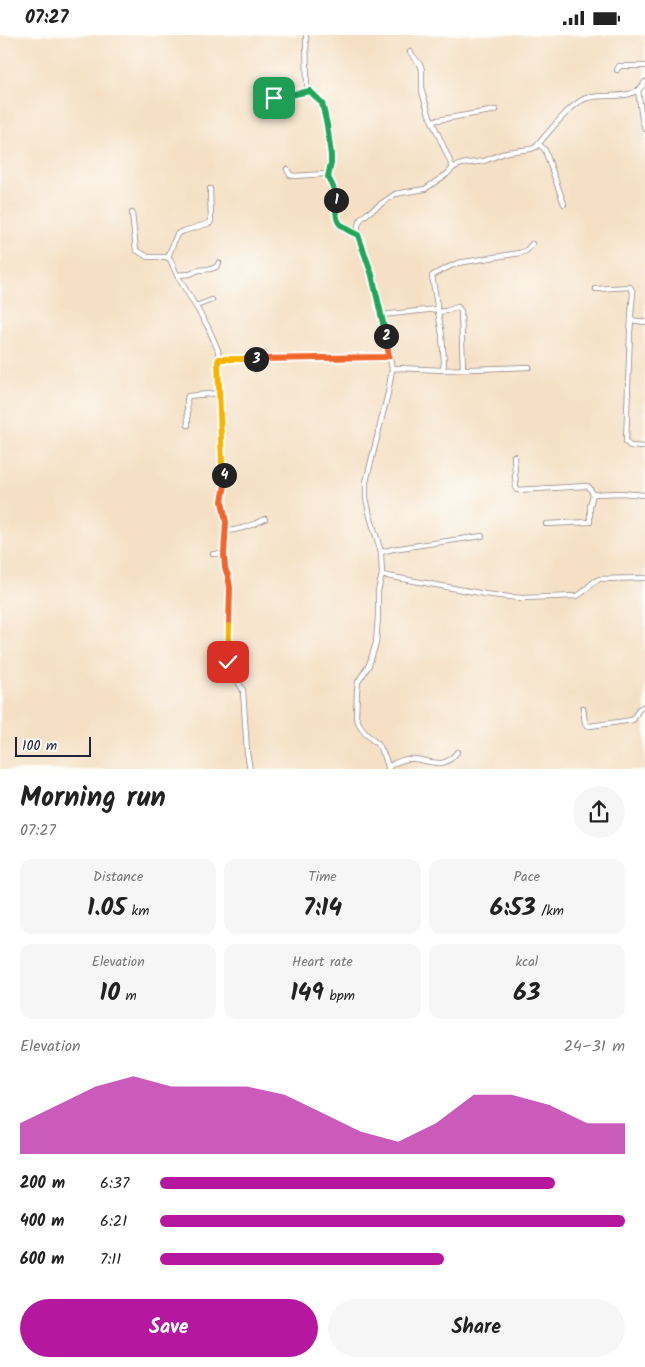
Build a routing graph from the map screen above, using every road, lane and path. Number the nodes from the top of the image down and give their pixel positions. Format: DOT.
graph roads {
  1 [pos="306,35"];
  2 [pos="410,52"];
  3 [pos="645,66"];
  4 [pos="617,70"];
  5 [pos="645,82"];
  6 [pos="641,90"];
  7 [pos="310,91"];
  8 [pos="266,92"];
  9 [pos="496,110"];
  10 [pos="432,121"];
  11 [pos="645,129"];
  12 [pos="539,144"];
  13 [pos="453,168"];
  14 [pos="287,169"];
  15 [pos="328,177"];
  16 [pos="210,189"];
  17 [pos="564,204"];
  18 [pos="132,213"];
  19 [pos="358,235"];
  20 [pos="532,244"];
  21 [pos="168,257"];
  22 [pos="219,263"];
  23 [pos="177,275"];
  24 [pos="596,289"];
  25 [pos="212,300"];
  26 [pos="196,306"];
  27 [pos="438,310"];
  28 [pos="382,315"];
  29 [pos="632,320"];
  30 [pos="645,322"];
  31 [pos="389,356"];
  32 [pos="219,359"];
  33 [pos="529,367"];
  34 [pos="392,369"];
  35 [pos="463,369"];
  36 [pos="443,370"];
  37 [pos="219,393"];
  38 [pos="188,425"];
  39 [pos="645,447"];
  40 [pos="514,456"];
  41 [pos="593,494"];
  42 [pos="645,495"];
  43 [pos="265,519"];
  44 [pos="546,524"];
  45 [pos="226,531"];
  46 [pos="482,536"];
  47 [pos="381,552"];
  48 [pos="213,554"];
  49 [pos="224,554"];
  50 [pos="382,575"];
  51 [pos="645,578"];
  52 [pos="645,706"];
  53 [pos="583,708"];
  54 [pos="457,752"];
  55 [pos="389,768"];
  56 [pos="250,769"];
  1 -- 7 [label="street"];
  2 -- 10 [label="street"];
  3 -- 4 [label="street"];
  5 -- 6 [label="street"];
  6 -- 11 [label="street"];
  6 -- 12 [label="street"];
  7 -- 8 [label="street"];
  7 -- 15 [label="street"];
  9 -- 10 [label="street"];
  10 -- 13 [label="street"];
  12 -- 13 [label="street"];
  12 -- 17 [label="street"];
  13 -- 19 [label="street"];
  14 -- 15 [label="street"];
  15 -- 19 [label="street"];
  16 -- 21 [label="street"];
  18 -- 21 [label="street"];
  19 -- 28 [label="street"];
  20 -- 27 [label="street"];
  21 -- 23 [label="street"];
  22 -- 23 [label="street"];
  23 -- 26 [label="street"];
  24 -- 29 [label="street"];
  25 -- 26 [label="street"];
  26 -- 32 [label="street"];
  27 -- 28 [label="street"];
  27 -- 35 [label="street"];
  27 -- 36 [label="street"];
  28 -- 31 [label="street"];
  29 -- 30 [label="street"];
  29 -- 39 [label="street"];
  31 -- 32 [label="street"];
  31 -- 34 [label="street"];
  32 -- 37 [label="street"];
  33 -- 35 [label="street"];
  34 -- 36 [label="street"];
  34 -- 47 [label="street"];
  35 -- 36 [label="street"];
  37 -- 38 [label="street"];
  37 -- 45 [label="street"];
  40 -- 41 [label="street"];
  41 -- 42 [label="street"];
  41 -- 44 [label="street"];
  43 -- 45 [label="street"];
  45 -- 49 [label="street"];
  46 -- 47 [label="street"];
  47 -- 50 [label="street"];
  48 -- 49 [label="street"];
  49 -- 56 [label="street"];
  50 -- 51 [label="street"];
  50 -- 55 [label="street"];
  52 -- 53 [label="street"];
  54 -- 55 [label="street"];
}
